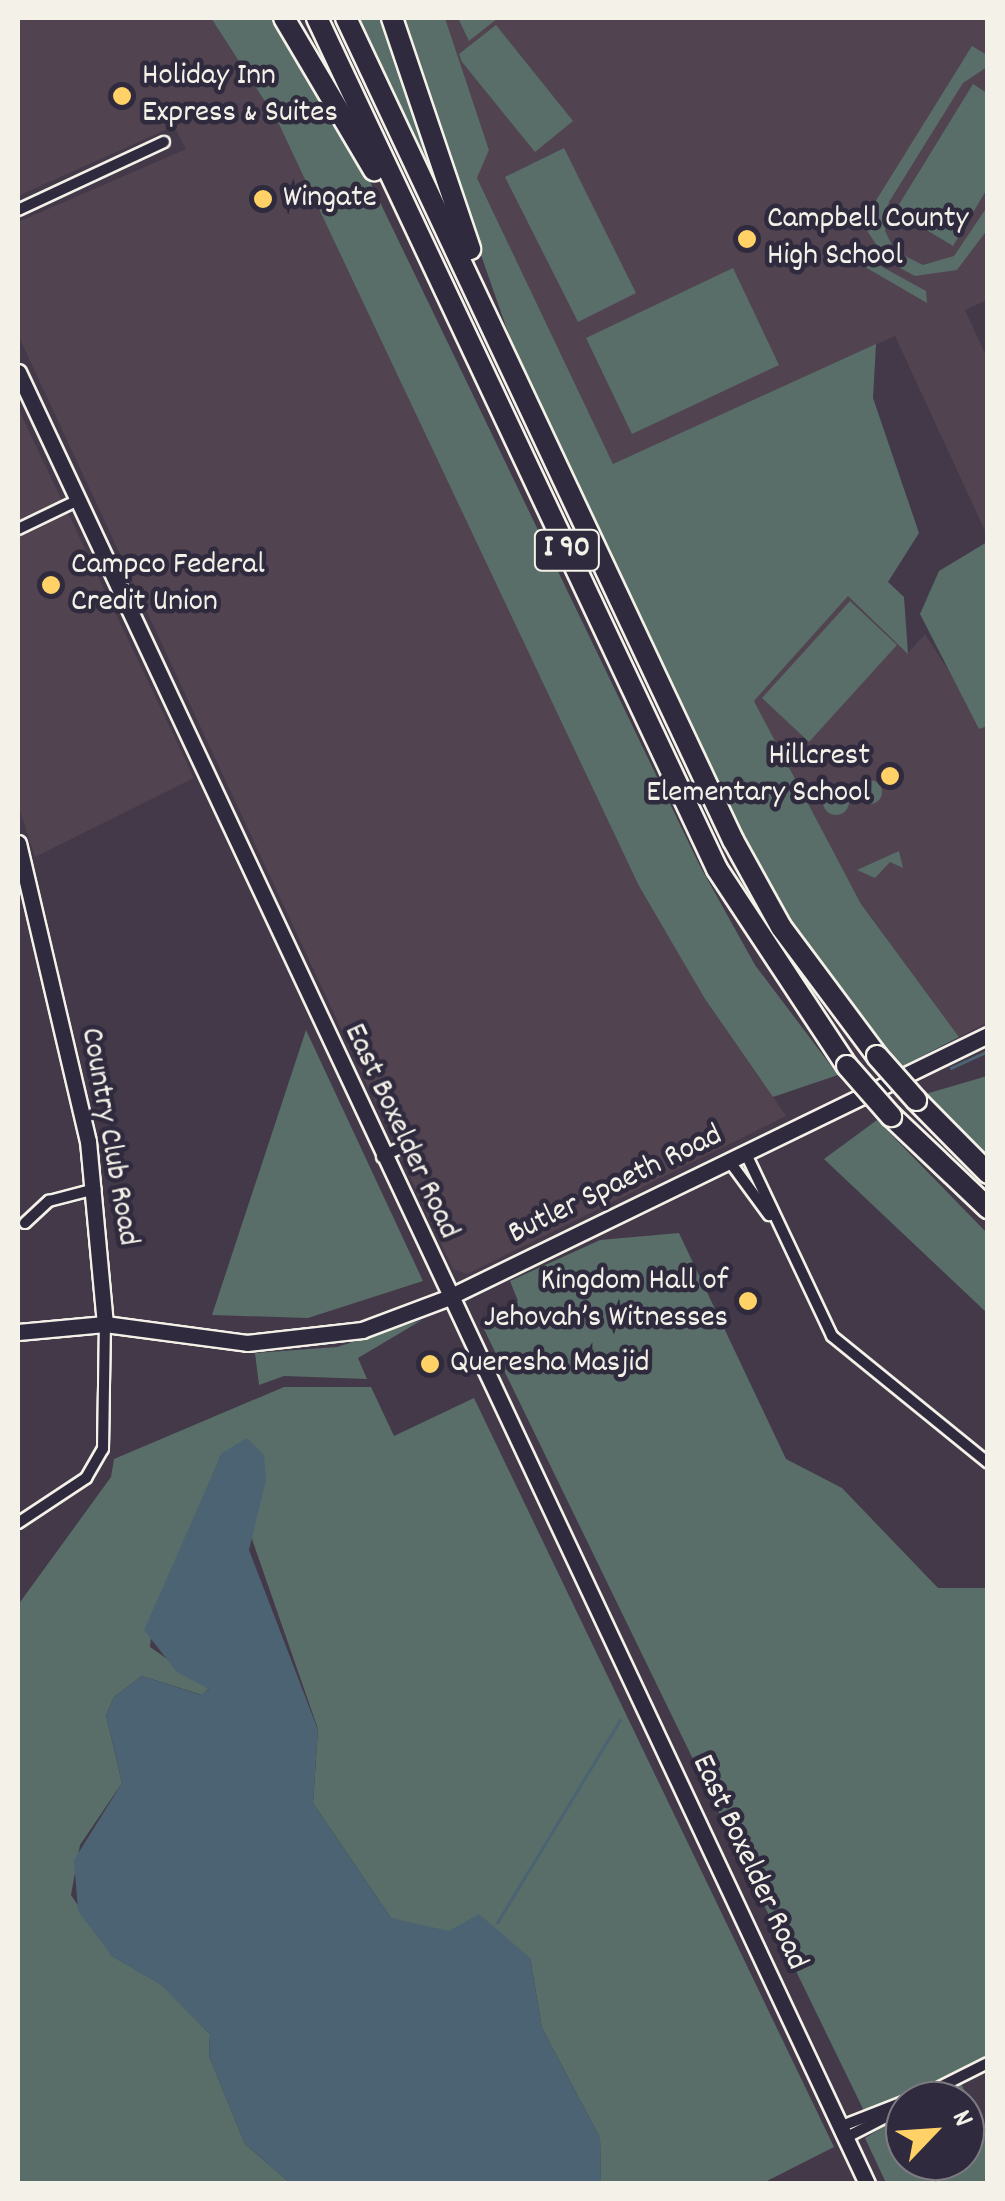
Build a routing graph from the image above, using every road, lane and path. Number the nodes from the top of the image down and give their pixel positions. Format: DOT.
graph roads {
  1 [pos="284,18"];
  2 [pos="317,18"];
  3 [pos="346,18"];
  4 [pos="392,18"];
  5 [pos="164,142"];
  6 [pos="18,210"];
  7 [pos="18,372"];
  8 [pos="537,419"];
  9 [pos="78,500"];
  10 [pos="544,502"];
  11 [pos="18,529"];
  12 [pos="18,843"];
  13 [pos="988,1036"];
  14 [pos="402,1147"];
  15 [pos="382,1157"];
  16 [pos="738,1158"];
  17 [pos="988,1173"];
  18 [pos="96,1189"];
  19 [pos="988,1208"];
  20 [pos="770,1216"];
  21 [pos="26,1224"];
  22 [pos="448,1298"];
  23 [pos="104,1324"];
  24 [pos="18,1332"];
  25 [pos="988,1463"];
  26 [pos="18,1523"];
  27 [pos="988,2063"];
  28 [pos="951,2081"];
  29 [pos="885,2113"];
  30 [pos="885,2115"];
  31 [pos="845,2132"];
  32 [pos="867,2184"];
  1 -- 10 [label="highway, I 90"];
  2 -- 10 [label="highway, I 90"];
  3 -- 8 [label="highway, I 90"];
  4 -- 8 [label="highway, I 90"];
  5 -- 6 [label="street"];
  7 -- 9 [label="main road, East Boxelder Road"];
  8 -- 17 [label="highway, I 90, bridge"];
  9 -- 11 [label="street"];
  9 -- 15 [label="main road, East Boxelder Road"];
  10 -- 19 [label="highway, I 90, bridge"];
  12 -- 18 [label="main road, Country Club Road"];
  13 -- 16 [label="main road, Butler Spaeth Road"];
  14 -- 15 [label="street"];
  15 -- 22 [label="main road, East Boxelder Road"];
  16 -- 20 [label="street"];
  16 -- 20 [label="street"];
  16 -- 22 [label="main road, Butler Spaeth Road"];
  18 -- 21 [label="street"];
  18 -- 23 [label="main road, Country Club Road"];
  20 -- 25 [label="street"];
  22 -- 23 [label="main road, Butler Spaeth Road"];
  22 -- 31 [label="main road, East Boxelder Road"];
  23 -- 24 [label="main road, Butler Spaeth Road"];
  23 -- 26 [label="street, Country Club Road"];
  27 -- 28 [label="street"];
  29 -- 31 [label="street"];
  30 -- 31 [label="street"];
  31 -- 32 [label="main road, East Boxelder Road"];
}
